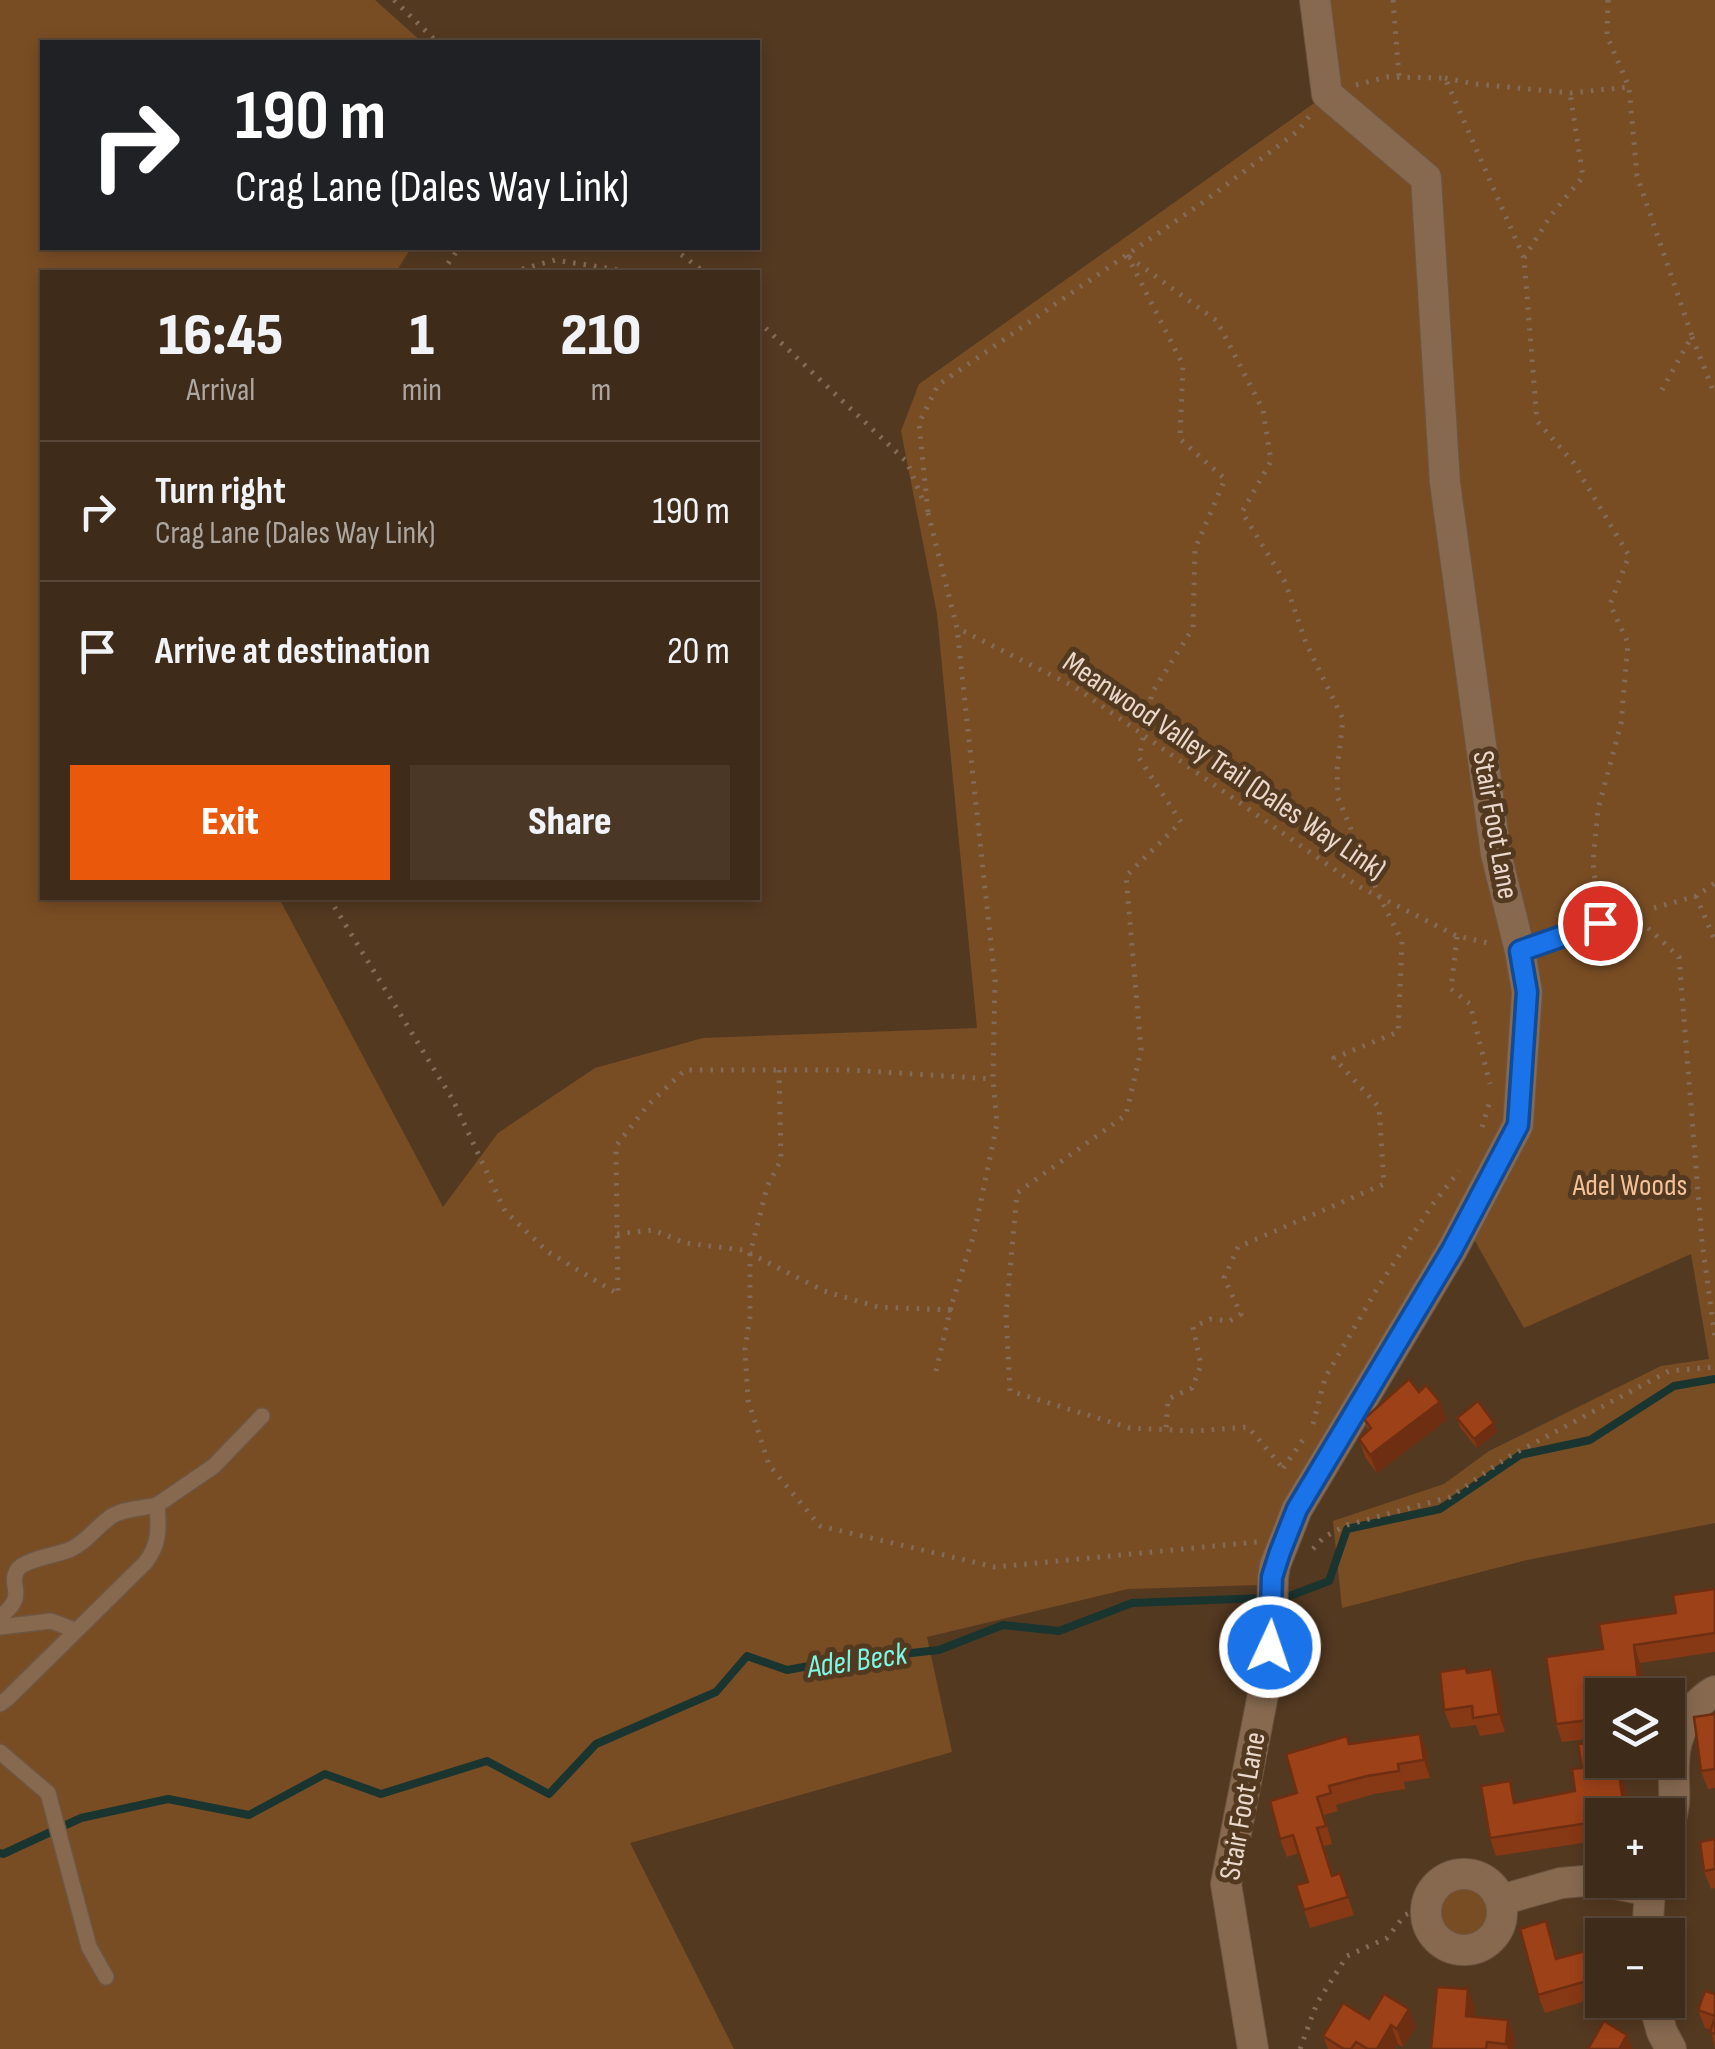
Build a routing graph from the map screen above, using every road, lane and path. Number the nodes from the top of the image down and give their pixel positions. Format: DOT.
graph roads {
  1 [pos="394,0"];
  2 [pos="1315,0"];
  3 [pos="1393,0"];
  4 [pos="1608,0"];
  5 [pos="436,40"];
  6 [pos="1399,77"];
  7 [pos="1444,78"];
  8 [pos="1629,88"];
  9 [pos="1570,92"];
  10 [pos="1327,94"];
  11 [pos="676,250"];
  12 [pos="1127,255"];
  13 [pos="1524,258"];
  14 [pos="519,270"];
  15 [pos="619,270"];
  16 [pos="701,270"];
  17 [pos="760,322"];
  18 [pos="1692,336"];
  19 [pos="1715,395"];
  20 [pos="1658,397"];
  21 [pos="928,512"];
  22 [pos="957,628"];
  23 [pos="1144,736"];
  24 [pos="1715,883"];
  25 [pos="1696,896"];
  26 [pos="1380,898"];
  27 [pos="330,900"];
  28 [pos="1634,914"];
  29 [pos="1600,923"];
  30 [pos="1457,936"];
  31 [pos="1715,941"];
  32 [pos="1520,951"];
  33 [pos="779,1070"];
  34 [pos="993,1079"];
  35 [pos="1479,1137"];
  36 [pos="1464,1165"];
  37 [pos="617,1234"];
  38 [pos="750,1254"];
  39 [pos="952,1304"];
  40 [pos="1715,1337"];
  41 [pos="1715,1368"];
  42 [pos="936,1371"];
  43 [pos="262,1416"];
  44 [pos="1166,1430"];
  45 [pos="1282,1466"];
  46 [pos="157,1505"];
  47 [pos="1297,1509"];
  48 [pos="1276,1564"];
  49 [pos="0,1617"];
  50 [pos="0,1627"];
  51 [pos="75,1630"];
  52 [pos="1715,1692"];
  53 [pos="0,1704"];
  54 [pos="0,1752"];
  55 [pos="1675,1798"];
  56 [pos="1585,1881"];
  57 [pos="1500,1900"];
  58 [pos="1426,1906"];
  59 [pos="106,1978"];
  60 [pos="1658,2018"];
  61 [pos="1252,2049"];
  62 [pos="1300,2049"];
  63 [pos="1671,2049"];
  1 -- 5 [label="path"];
  2 -- 10 [label="street"];
  3 -- 6 [label="path"];
  4 -- 8 [label="path"];
  6 -- 7 [label="path"];
  6 -- 10 [label="path"];
  7 -- 9 [label="path"];
  7 -- 13 [label="path"];
  8 -- 9 [label="path"];
  8 -- 18 [label="path"];
  9 -- 13 [label="path"];
  10 -- 12 [label="path"];
  10 -- 32 [label="street, Stair Foot Lane"];
  11 -- 16 [label="path"];
  12 -- 21 [label="path"];
  12 -- 23 [label="path"];
  12 -- 26 [label="path"];
  13 -- 29 [label="path"];
  14 -- 15 [label="path"];
  17 -- 21 [label="path"];
  18 -- 19 [label="path"];
  18 -- 20 [label="path"];
  21 -- 22 [label="path"];
  22 -- 23 [label="path, Meanwood Valley Trail (Dales Way Link)"];
  22 -- 34 [label="path"];
  23 -- 26 [label="path, Meanwood Valley Trail (Dales Way Link)"];
  23 -- 44 [label="path"];
  24 -- 25 [label="path"];
  25 -- 28 [label="path"];
  25 -- 31 [label="path"];
  26 -- 30 [label="path, Meanwood Valley Trail (Dales Way Link)"];
  26 -- 44 [label="path"];
  27 -- 37 [label="path"];
  28 -- 29 [label="lane"];
  28 -- 40 [label="path"];
  29 -- 32 [label="lane"];
  30 -- 32 [label="path, Meanwood Valley Trail (Dales Way Link)"];
  30 -- 35 [label="path"];
  32 -- 47 [label="street, Stair Foot Lane"];
  33 -- 34 [label="path"];
  33 -- 37 [label="path"];
  33 -- 38 [label="path"];
  34 -- 39 [label="path"];
  36 -- 45 [label="path"];
  37 -- 38 [label="path"];
  38 -- 39 [label="path"];
  38 -- 48 [label="path"];
  39 -- 42 [label="path"];
  41 -- 48 [label="path"];
  43 -- 46 [label="lane"];
  44 -- 45 [label="path"];
  45 -- 47 [label="path"];
  46 -- 49 [label="lane"];
  46 -- 51 [label="lane"];
  47 -- 48 [label="street, Stair Foot Lane"];
  48 -- 61 [label="street, Stair Foot Lane"];
  50 -- 51 [label="lane"];
  51 -- 53 [label="lane"];
  52 -- 55 [label="street"];
  54 -- 59 [label="lane"];
  56 -- 57 [label="street"];
  57 -- 58 [label="street"];
  57 -- 58 [label="street"];
  58 -- 62 [label="path"];
  60 -- 63 [label="street"];
}
